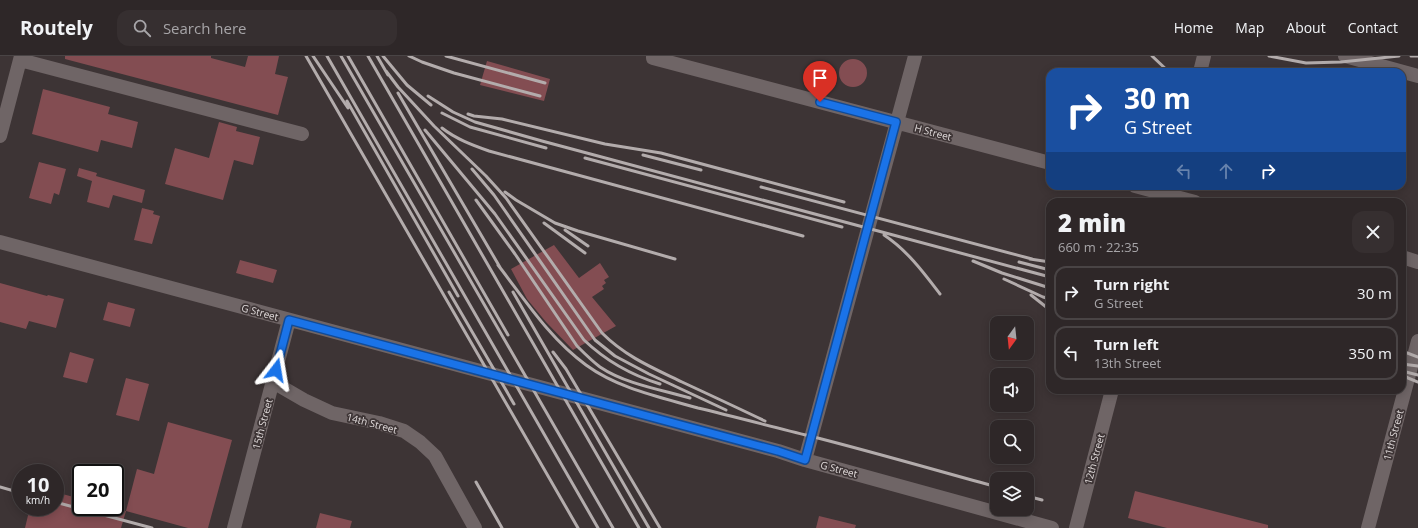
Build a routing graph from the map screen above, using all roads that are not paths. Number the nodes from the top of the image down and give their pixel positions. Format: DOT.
graph roads {
  1 [pos="914,56"];
  2 [pos="1204,56"];
  3 [pos="1345,56"];
  4 [pos="653,57"];
  5 [pos="20,58"];
  6 [pos="1201,68"];
  7 [pos="1389,68"];
  8 [pos="1406,73"];
  9 [pos="1418,76"];
  10 [pos="896,122"];
  11 [pos="302,134"];
  12 [pos="0,136"];
  13 [pos="1046,162"];
  14 [pos="1152,190"];
  15 [pos="1168,194"];
  16 [pos="1182,198"];
  17 [pos="0,242"];
  18 [pos="1406,258"];
  19 [pos="1418,262"];
  20 [pos="289,320"];
  21 [pos="1418,341"];
  22 [pos="273,382"];
  23 [pos="1406,386"];
  24 [pos="1111,394"];
  25 [pos="1404,394"];
  26 [pos="805,460"];
  27 [pos="234,528"];
  28 [pos="475,528"];
  29 [pos="1052,528"];
  30 [pos="1076,528"];
  31 [pos="1368,528"];
  1 -- 10 [label="lane"];
  2 -- 6 [label="lane"];
  3 -- 7 [label="lane"];
  4 -- 10 [label="lane, H Street"];
  5 -- 11 [label="lane"];
  5 -- 12 [label="lane"];
  8 -- 9 [label="lane"];
  10 -- 13 [label="lane, H Street"];
  10 -- 26 [label="lane"];
  14 -- 15 [label="lane"];
  15 -- 16 [label="lane"];
  17 -- 20 [label="lane, G Street"];
  18 -- 19 [label="lane"];
  20 -- 22 [label="lane, 15th Street"];
  20 -- 26 [label="lane, G Street"];
  21 -- 23 [label="lane, 11th Street"];
  22 -- 27 [label="lane, 15th Street"];
  22 -- 28 [label="lane, 14th Street"];
  24 -- 30 [label="lane, 12th Street"];
  25 -- 31 [label="lane, 11th Street"];
  26 -- 29 [label="lane, G Street"];
}
